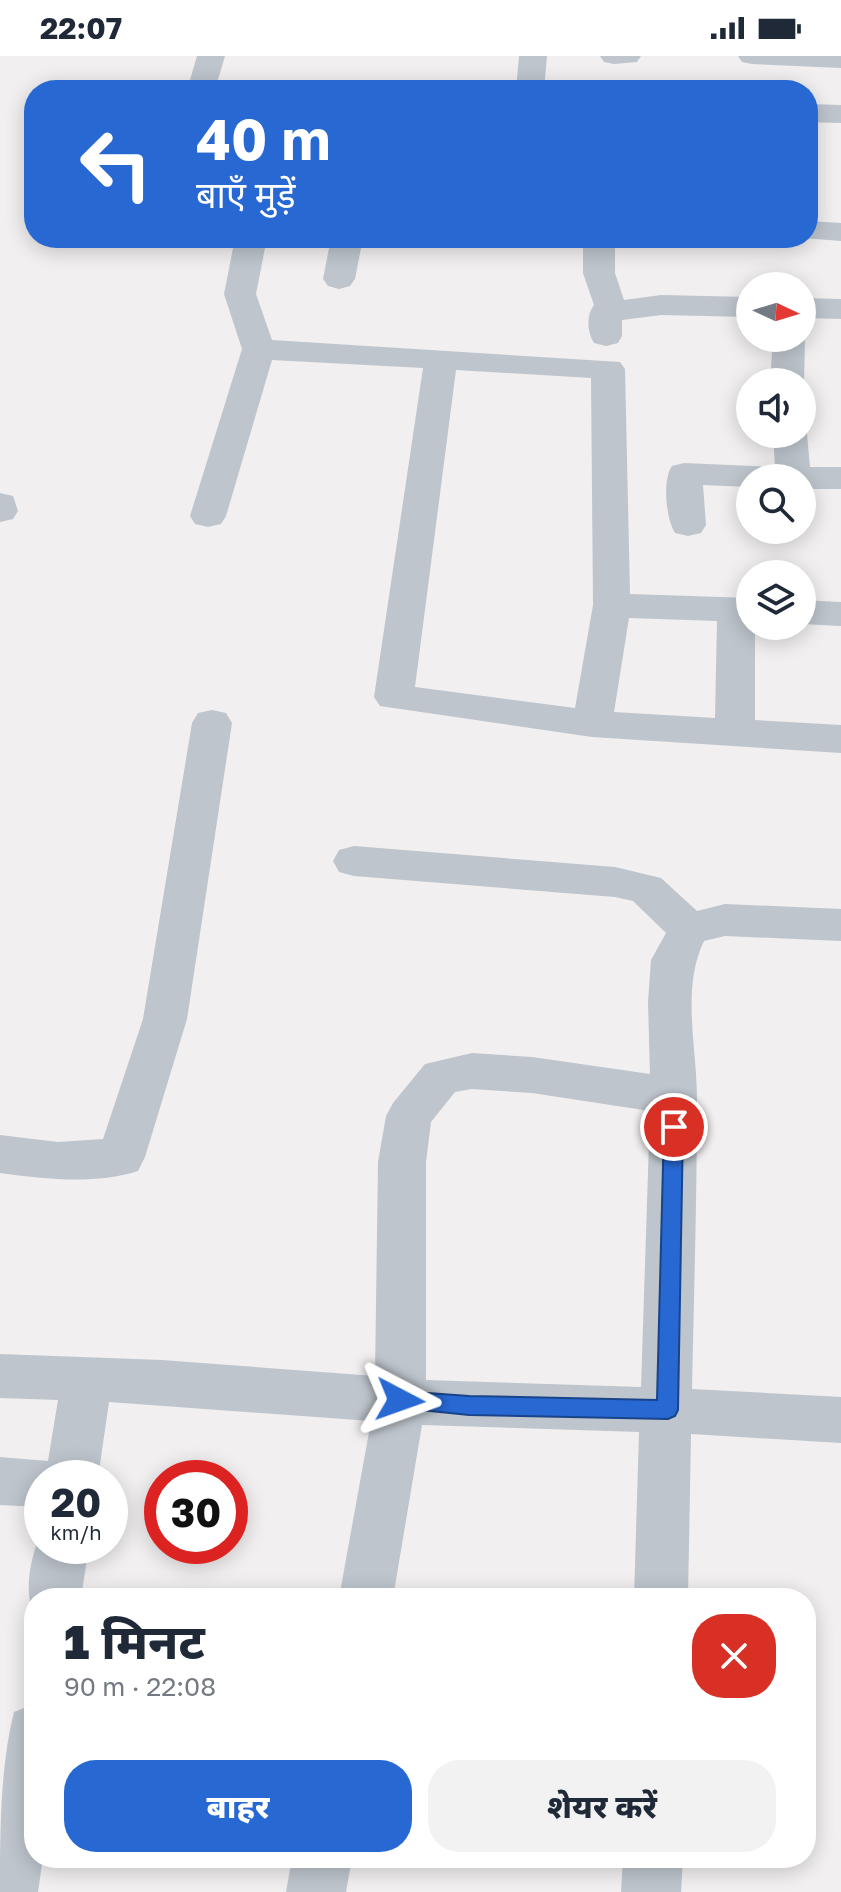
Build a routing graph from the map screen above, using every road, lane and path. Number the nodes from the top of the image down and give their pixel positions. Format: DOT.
graph roads {
  1 [pos="211,56"];
  2 [pos="533,56"];
  3 [pos="614,56"];
  4 [pos="627,56"];
  5 [pos="752,56"];
  6 [pos="841,60"];
  7 [pos="204,80"];
  8 [pos="531,80"];
  9 [pos="818,113"];
  10 [pos="841,114"];
  11 [pos="818,231"];
  12 [pos="841,232"];
  13 [pos="249,248"];
  14 [pos="345,248"];
  15 [pos="599,248"];
  16 [pos="339,279"];
  17 [pos="736,307"];
  18 [pos="816,308"];
  19 [pos="841,309"];
  20 [pos="605,312"];
  21 [pos="259,349"];
  22 [pos="441,359"];
  23 [pos="608,369"];
  24 [pos="736,476"];
  25 [pos="816,478"];
  26 [pos="841,478"];
  27 [pos="0,504"];
  28 [pos="0,511"];
  29 [pos="208,516"];
  30 [pos="688,525"];
  31 [pos="612,605"];
  32 [pos="736,610"];
  33 [pos="816,613"];
  34 [pos="841,614"];
  35 [pos="741,640"];
  36 [pos="212,723"];
  37 [pos="592,724"];
  38 [pos="735,733"];
  39 [pos="841,739"];
  40 [pos="354,861"];
  41 [pos="841,925"];
  42 [pos="689,929"];
  43 [pos="674,1096"];
  44 [pos="0,1154"];
  45 [pos="0,1376"];
  46 [pos="87,1379"];
  47 [pos="400,1400"];
  48 [pos="668,1410"];
  49 [pos="841,1420"];
  50 [pos="75,1460"];
  51 [pos="0,1481"];
  52 [pos="24,1482"];
  53 [pos="59,1564"];
  54 [pos="56,1588"];
  55 [pos="368,1588"];
  56 [pos="661,1588"];
  57 [pos="22,1738"];
  58 [pos="320,1868"];
  59 [pos="652,1868"];
  60 [pos="8,1892"];
  61 [pos="316,1892"];
  62 [pos="651,1892"];
  1 -- 7 [label="street"];
  2 -- 8 [label="street"];
  3 -- 4 [label="street"];
  5 -- 6 [label="street"];
  9 -- 10 [label="street"];
  11 -- 12 [label="street"];
  13 -- 21 [label="street"];
  14 -- 16 [label="street"];
  15 -- 20 [label="street"];
  17 -- 20 [label="street"];
  18 -- 19 [label="street"];
  20 -- 23 [label="street"];
  21 -- 22 [label="street"];
  21 -- 29 [label="street"];
  22 -- 23 [label="street"];
  22 -- 37 [label="street"];
  23 -- 31 [label="street"];
  24 -- 30 [label="street"];
  25 -- 26 [label="street"];
  27 -- 28 [label="street"];
  31 -- 32 [label="street"];
  31 -- 37 [label="street"];
  33 -- 34 [label="street"];
  35 -- 38 [label="street"];
  36 -- 44 [label="street"];
  37 -- 38 [label="street"];
  38 -- 39 [label="street"];
  40 -- 42 [label="street"];
  41 -- 42 [label="street"];
  42 -- 43 [label="street"];
  43 -- 47 [label="street"];
  43 -- 48 [label="street"];
  45 -- 46 [label="street"];
  46 -- 47 [label="street"];
  46 -- 50 [label="street"];
  47 -- 48 [label="street"];
  47 -- 55 [label="street"];
  48 -- 49 [label="street"];
  48 -- 56 [label="street"];
  51 -- 52 [label="street"];
  53 -- 54 [label="street"];
  57 -- 60 [label="street"];
  58 -- 61 [label="street"];
  59 -- 62 [label="street"];
}
